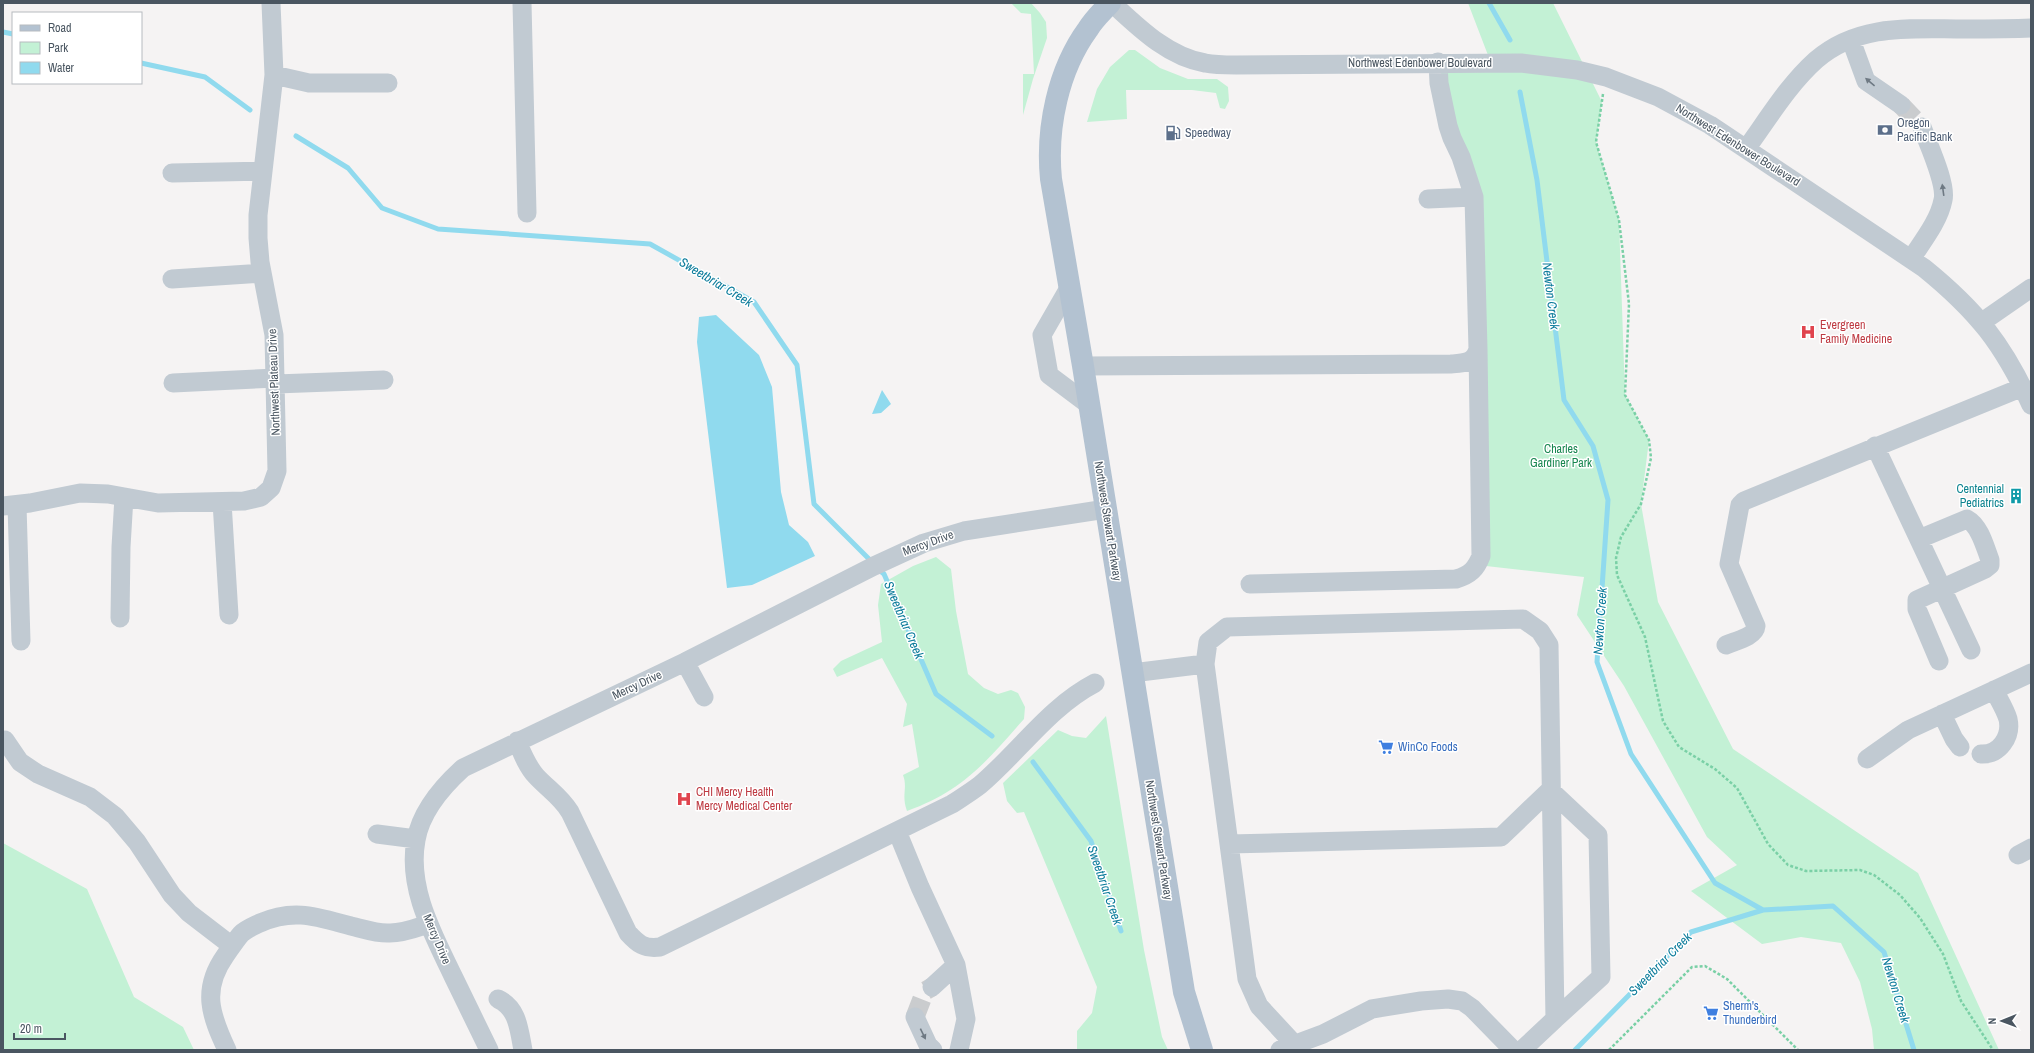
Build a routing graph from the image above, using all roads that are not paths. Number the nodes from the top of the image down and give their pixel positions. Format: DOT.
graph roads {
  1 [pos="271,3"];
  2 [pos="522,3"];
  3 [pos="1111,3"];
  4 [pos="2031,28"];
  5 [pos="1851,40"];
  6 [pos="1438,62"];
  7 [pos="274,75"];
  8 [pos="388,84"];
  9 [pos="1901,105"];
  10 [pos="1922,127"];
  11 [pos="1746,149"];
  12 [pos="263,171"];
  13 [pos="172,173"];
  14 [pos="1474,197"];
  15 [pos="1428,199"];
  16 [pos="527,213"];
  17 [pos="1911,259"];
  18 [pos="262,273"];
  19 [pos="172,279"];
  20 [pos="1069,288"];
  21 [pos="2031,288"];
  22 [pos="1982,322"];
  23 [pos="1478,349"];
  24 [pos="1083,366"];
  25 [pos="384,380"];
  26 [pos="276,381"];
  27 [pos="173,383"];
  28 [pos="2023,387"];
  29 [pos="1089,405"];
  30 [pos="2031,405"];
  31 [pos="1875,446"];
  32 [pos="124,497"];
  33 [pos="222,502"];
  34 [pos="10,505"];
  35 [pos="1106,509"];
  36 [pos="1919,539"];
  37 [pos="1250,584"];
  38 [pos="1942,588"];
  39 [pos="229,615"];
  40 [pos="120,618"];
  41 [pos="21,641"];
  42 [pos="1726,645"];
  43 [pos="1970,650"];
  44 [pos="1939,661"];
  45 [pos="685,662"];
  46 [pos="1204,664"];
  47 [pos="1132,673"];
  48 [pos="2031,674"];
  49 [pos="1095,683"];
  50 [pos="1994,690"];
  51 [pos="704,697"];
  52 [pos="1942,714"];
  53 [pos="3,741"];
  54 [pos="517,741"];
  55 [pos="1960,747"];
  56 [pos="1981,754"];
  57 [pos="1867,759"];
  58 [pos="1550,790"];
  59 [pos="897,831"];
  60 [pos="377,834"];
  61 [pos="416,839"];
  62 [pos="1229,844"];
  63 [pos="428,924"];
  64 [pos="232,946"];
  65 [pos="956,965"];
  66 [pos="932,987"];
  67 [pos="498,998"];
  68 [pos="915,1016"];
  69 [pos="1554,1019"];
  70 [pos="964,1028"];
  71 [pos="1287,1047"];
  72 [pos="227,1050"];
  73 [pos="489,1050"];
  74 [pos="523,1050"];
  75 [pos="933,1050"];
  76 [pos="958,1050"];
  77 [pos="966,1050"];
  78 [pos="1202,1050"];
  79 [pos="1513,1050"];
  80 [pos="1522,1050"];
  1 -- 7 [label="street, Northwest Plateau Drive"];
  2 -- 16 [label="street"];
  3 -- 6 [label="street, Northwest Edenbower Boulevard"];
  3 -- 20 [label="main road, Northwest Stewart Parkway"];
  4 -- 5 [label="street"];
  9 -- 5 [label="street, one-way"];
  5 -- 11 [label="street"];
  6 -- 11 [label="street, Northwest Edenbower Boulevard"];
  6 -- 14 [label="street"];
  7 -- 8 [label="street"];
  7 -- 12 [label="street, Northwest Plateau Drive"];
  17 -- 10 [label="street, one-way"];
  11 -- 17 [label="street, Northwest Edenbower Boulevard"];
  12 -- 13 [label="street"];
  12 -- 18 [label="street, Northwest Plateau Drive"];
  14 -- 15 [label="street"];
  14 -- 23 [label="street"];
  17 -- 22 [label="street, Northwest Edenbower Boulevard"];
  18 -- 19 [label="street"];
  18 -- 26 [label="street, Northwest Plateau Drive"];
  20 -- 24 [label="main road, Northwest Stewart Parkway"];
  20 -- 29 [label="street"];
  21 -- 22 [label="street"];
  22 -- 28 [label="street, Northwest Edenbower Boulevard"];
  23 -- 24 [label="street"];
  23 -- 37 [label="street"];
  24 -- 29 [label="main road, Northwest Stewart Parkway"];
  25 -- 26 [label="street"];
  26 -- 27 [label="street"];
  26 -- 33 [label="street, Northwest Plateau Drive"];
  28 -- 30 [label="street, Northwest Edenbower Boulevard"];
  28 -- 31 [label="street"];
  29 -- 35 [label="main road, Northwest Stewart Parkway"];
  31 -- 36 [label="street"];
  31 -- 42 [label="street"];
  32 -- 33 [label="street, Northwest Plateau Drive"];
  32 -- 34 [label="street, Northwest Plateau Drive"];
  32 -- 40 [label="street"];
  33 -- 39 [label="street"];
  34 -- 41 [label="street"];
  35 -- 45 [label="street, Mercy Drive"];
  35 -- 47 [label="main road, Northwest Stewart Parkway"];
  36 -- 38 [label="street"];
  36 -- 38 [label="street"];
  38 -- 43 [label="street"];
  38 -- 44 [label="street"];
  45 -- 51 [label="street"];
  45 -- 54 [label="street, Mercy Drive"];
  46 -- 47 [label="street"];
  46 -- 58 [label="street"];
  46 -- 62 [label="street"];
  47 -- 78 [label="main road, Northwest Stewart Parkway"];
  48 -- 50 [label="street"];
  49 -- 59 [label="street"];
  50 -- 52 [label="street"];
  50 -- 56 [label="street"];
  52 -- 55 [label="street"];
  52 -- 57 [label="street"];
  53 -- 64 [label="street"];
  54 -- 59 [label="street"];
  54 -- 61 [label="street, Mercy Drive"];
  58 -- 62 [label="street"];
  58 -- 69 [label="street"];
  58 -- 69 [label="street"];
  59 -- 65 [label="street"];
  60 -- 61 [label="street"];
  61 -- 63 [label="street, Mercy Drive"];
  62 -- 71 [label="street"];
  63 -- 64 [label="street"];
  63 -- 73 [label="street, Mercy Drive"];
  64 -- 72 [label="street"];
  65 -- 66 [label="street"];
  65 -- 70 [label="street"];
  67 -- 74 [label="street"];
  68 -- 75 [label="street, one-way"];
  69 -- 80 [label="street"];
  70 -- 76 [label="street"];
  70 -- 77 [label="street"];
  71 -- 79 [label="street"];
}
